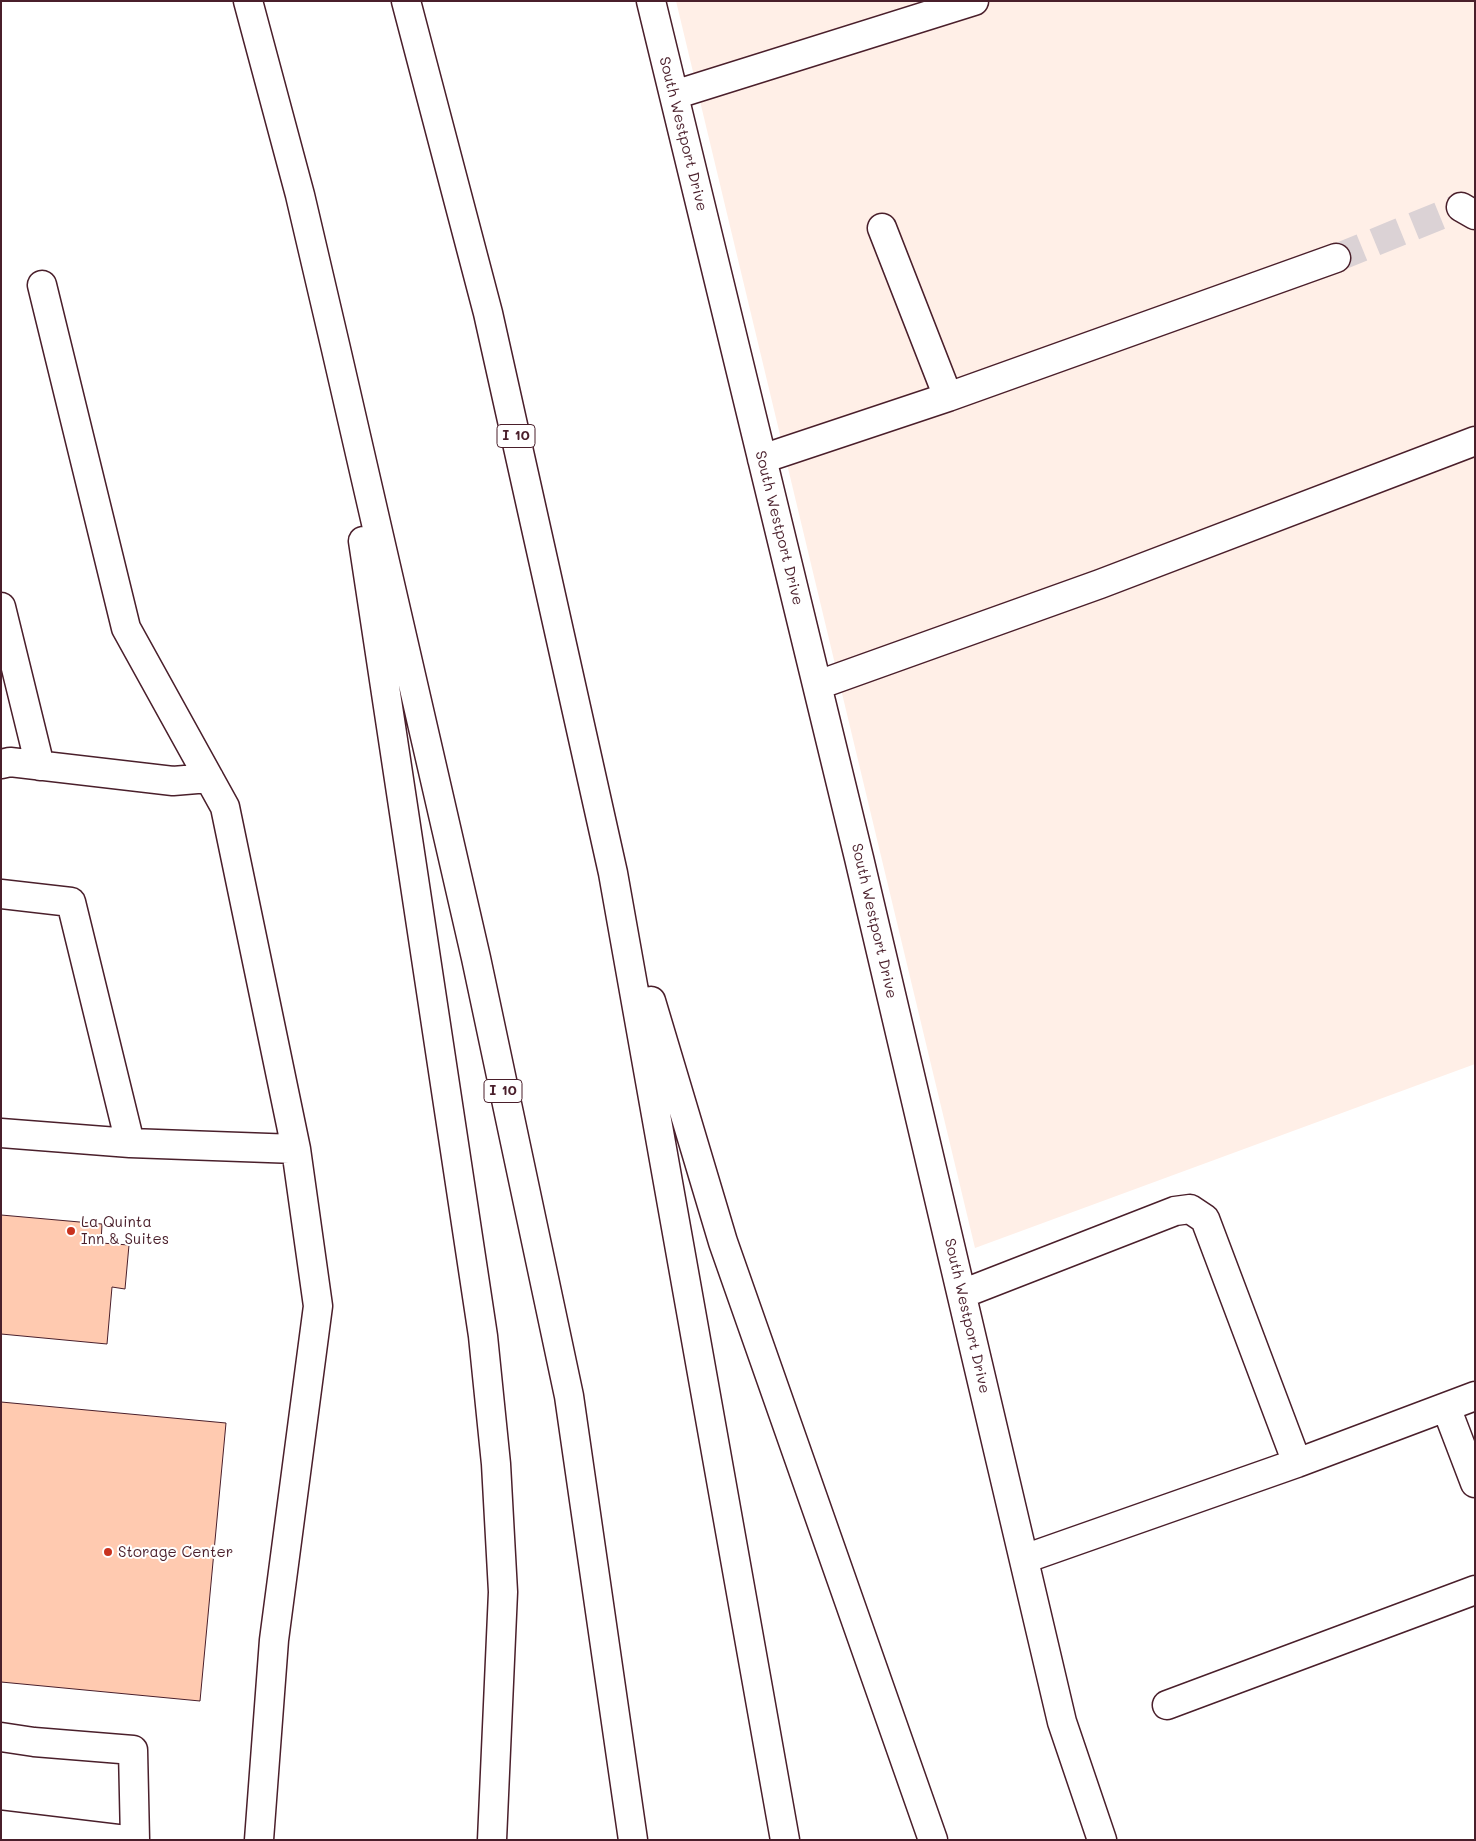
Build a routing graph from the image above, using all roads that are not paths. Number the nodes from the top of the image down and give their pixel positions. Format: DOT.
graph roads {
  1 [pos="248,1"];
  2 [pos="406,1"];
  3 [pos="650,1"];
  4 [pos="974,1"];
  5 [pos="674,95"];
  6 [pos="882,228"];
  7 [pos="1336,258"];
  8 [pos="42,285"];
  9 [pos="336,348"];
  10 [pos="948,396"];
  11 [pos="1475,441"];
  12 [pos="762,459"];
  13 [pos="1,607"];
  14 [pos="818,685"];
  15 [pos="1,764"];
  16 [pos="40,766"];
  17 [pos="209,778"];
  18 [pos="613,873"];
  19 [pos="1,894"];
  20 [pos="1,1133"];
  21 [pos="130,1143"];
  22 [pos="296,1149"];
  23 [pos="962,1294"];
  24 [pos="1475,1396"];
  25 [pos="1446,1407"];
  26 [pos="1297,1463"];
  27 [pos="1475,1483"];
  28 [pos="1024,1559"];
  29 [pos="1475,1590"];
  30 [pos="1167,1704"];
  31 [pos="1,1738"];
  32 [pos="1,1826"];
  33 [pos="126,1840"];
  34 [pos="136,1840"];
  35 [pos="259,1840"];
  36 [pos="492,1840"];
  37 [pos="633,1840"];
  38 [pos="785,1840"];
  39 [pos="933,1840"];
  40 [pos="1102,1840"];
  1 -- 9 [label="main road, I 10"];
  2 -- 18 [label="main road, I 10"];
  3 -- 5 [label="main road, South Westport Drive"];
  4 -- 5 [label="main road"];
  5 -- 12 [label="main road, South Westport Drive"];
  6 -- 10 [label="main road"];
  7 -- 10 [label="main road"];
  8 -- 17 [label="main road"];
  9 -- 36 [label="main road"];
  9 -- 37 [label="main road, I 10"];
  10 -- 12 [label="main road"];
  11 -- 14 [label="main road"];
  12 -- 14 [label="main road, South Westport Drive"];
  13 -- 16 [label="main road"];
  14 -- 23 [label="main road, South Westport Drive"];
  15 -- 16 [label="main road"];
  16 -- 17 [label="main road"];
  17 -- 22 [label="main road"];
  18 -- 38 [label="main road, I 10"];
  18 -- 39 [label="main road"];
  19 -- 21 [label="main road"];
  20 -- 21 [label="main road"];
  21 -- 22 [label="main road"];
  22 -- 35 [label="main road"];
  23 -- 26 [label="main road"];
  23 -- 28 [label="main road, South Westport Drive"];
  24 -- 25 [label="main road"];
  25 -- 26 [label="main road"];
  25 -- 27 [label="main road"];
  26 -- 28 [label="main road"];
  28 -- 40 [label="main road, South Westport Drive"];
  29 -- 30 [label="main road"];
  31 -- 34 [label="main road"];
  32 -- 33 [label="main road"];
}
